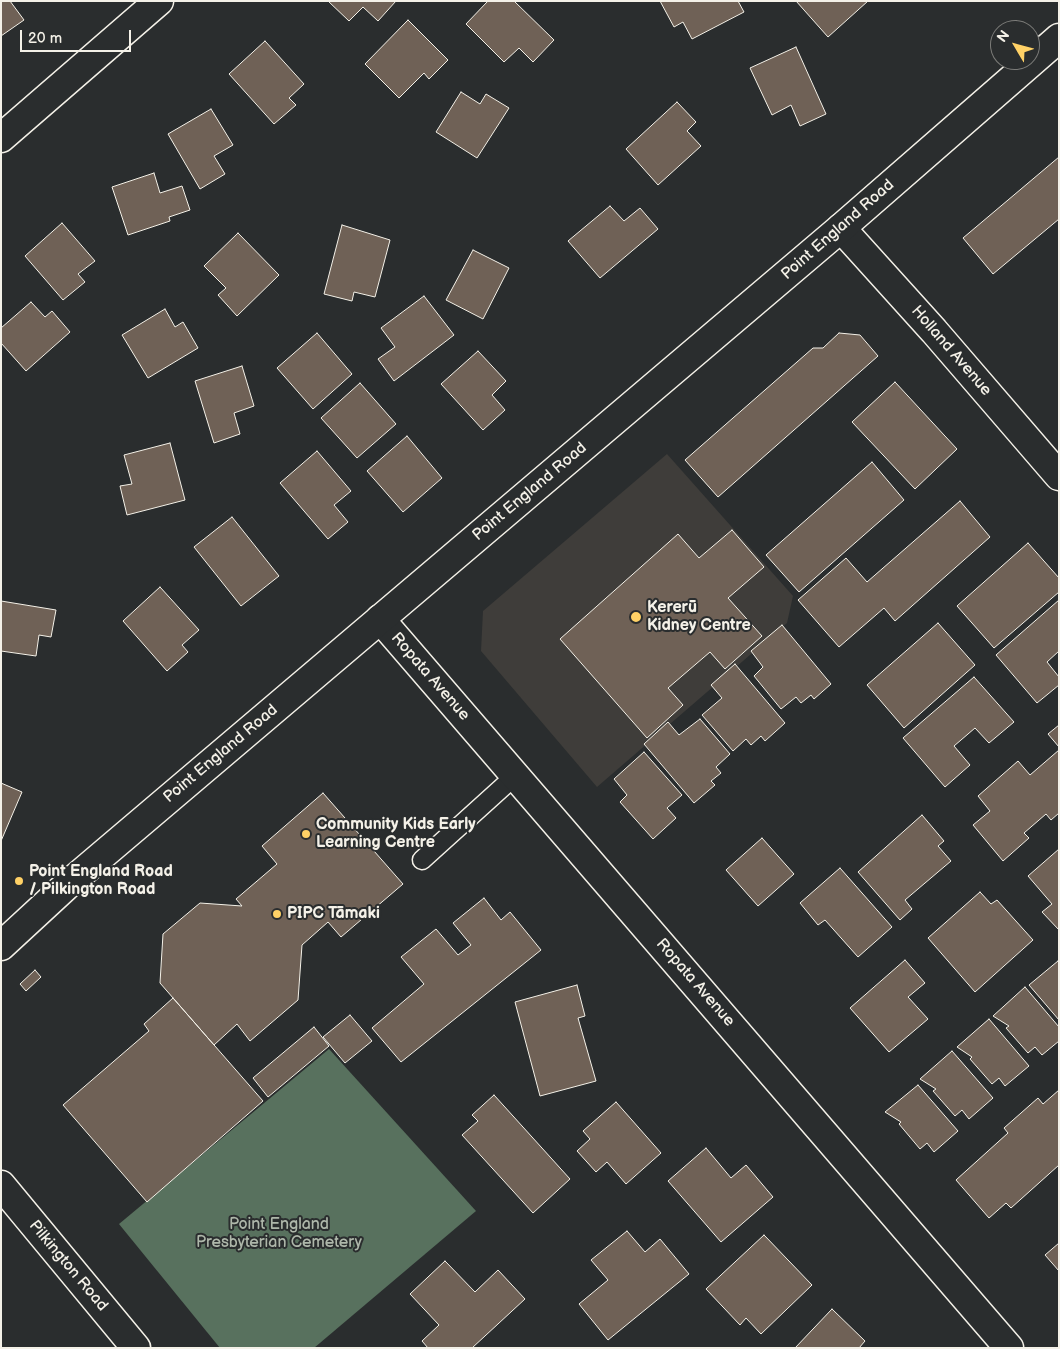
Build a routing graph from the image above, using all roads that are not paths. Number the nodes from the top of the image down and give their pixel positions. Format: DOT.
graph roads {
  1 [pos="159,1"];
  2 [pos="1059,38"];
  3 [pos="1,138"];
  4 [pos="841,228"];
  5 [pos="1059,476"];
  6 [pos="380,619"];
  7 [pos="516,775"];
  8 [pos="422,860"];
  9 [pos="1,946"];
  10 [pos="1,1185"];
  11 [pos="136,1348"];
  12 [pos="1009,1348"];
  1 -- 3 [label="street"];
  2 -- 4 [label="street, Point England Road"];
  4 -- 5 [label="street, Holland Avenue"];
  4 -- 6 [label="street, Point England Road"];
  6 -- 7 [label="street, Ropata Avenue"];
  6 -- 9 [label="street, Point England Road"];
  7 -- 8 [label="lane"];
  7 -- 12 [label="street, Ropata Avenue"];
  10 -- 11 [label="street, Pilkington Road"];
}
